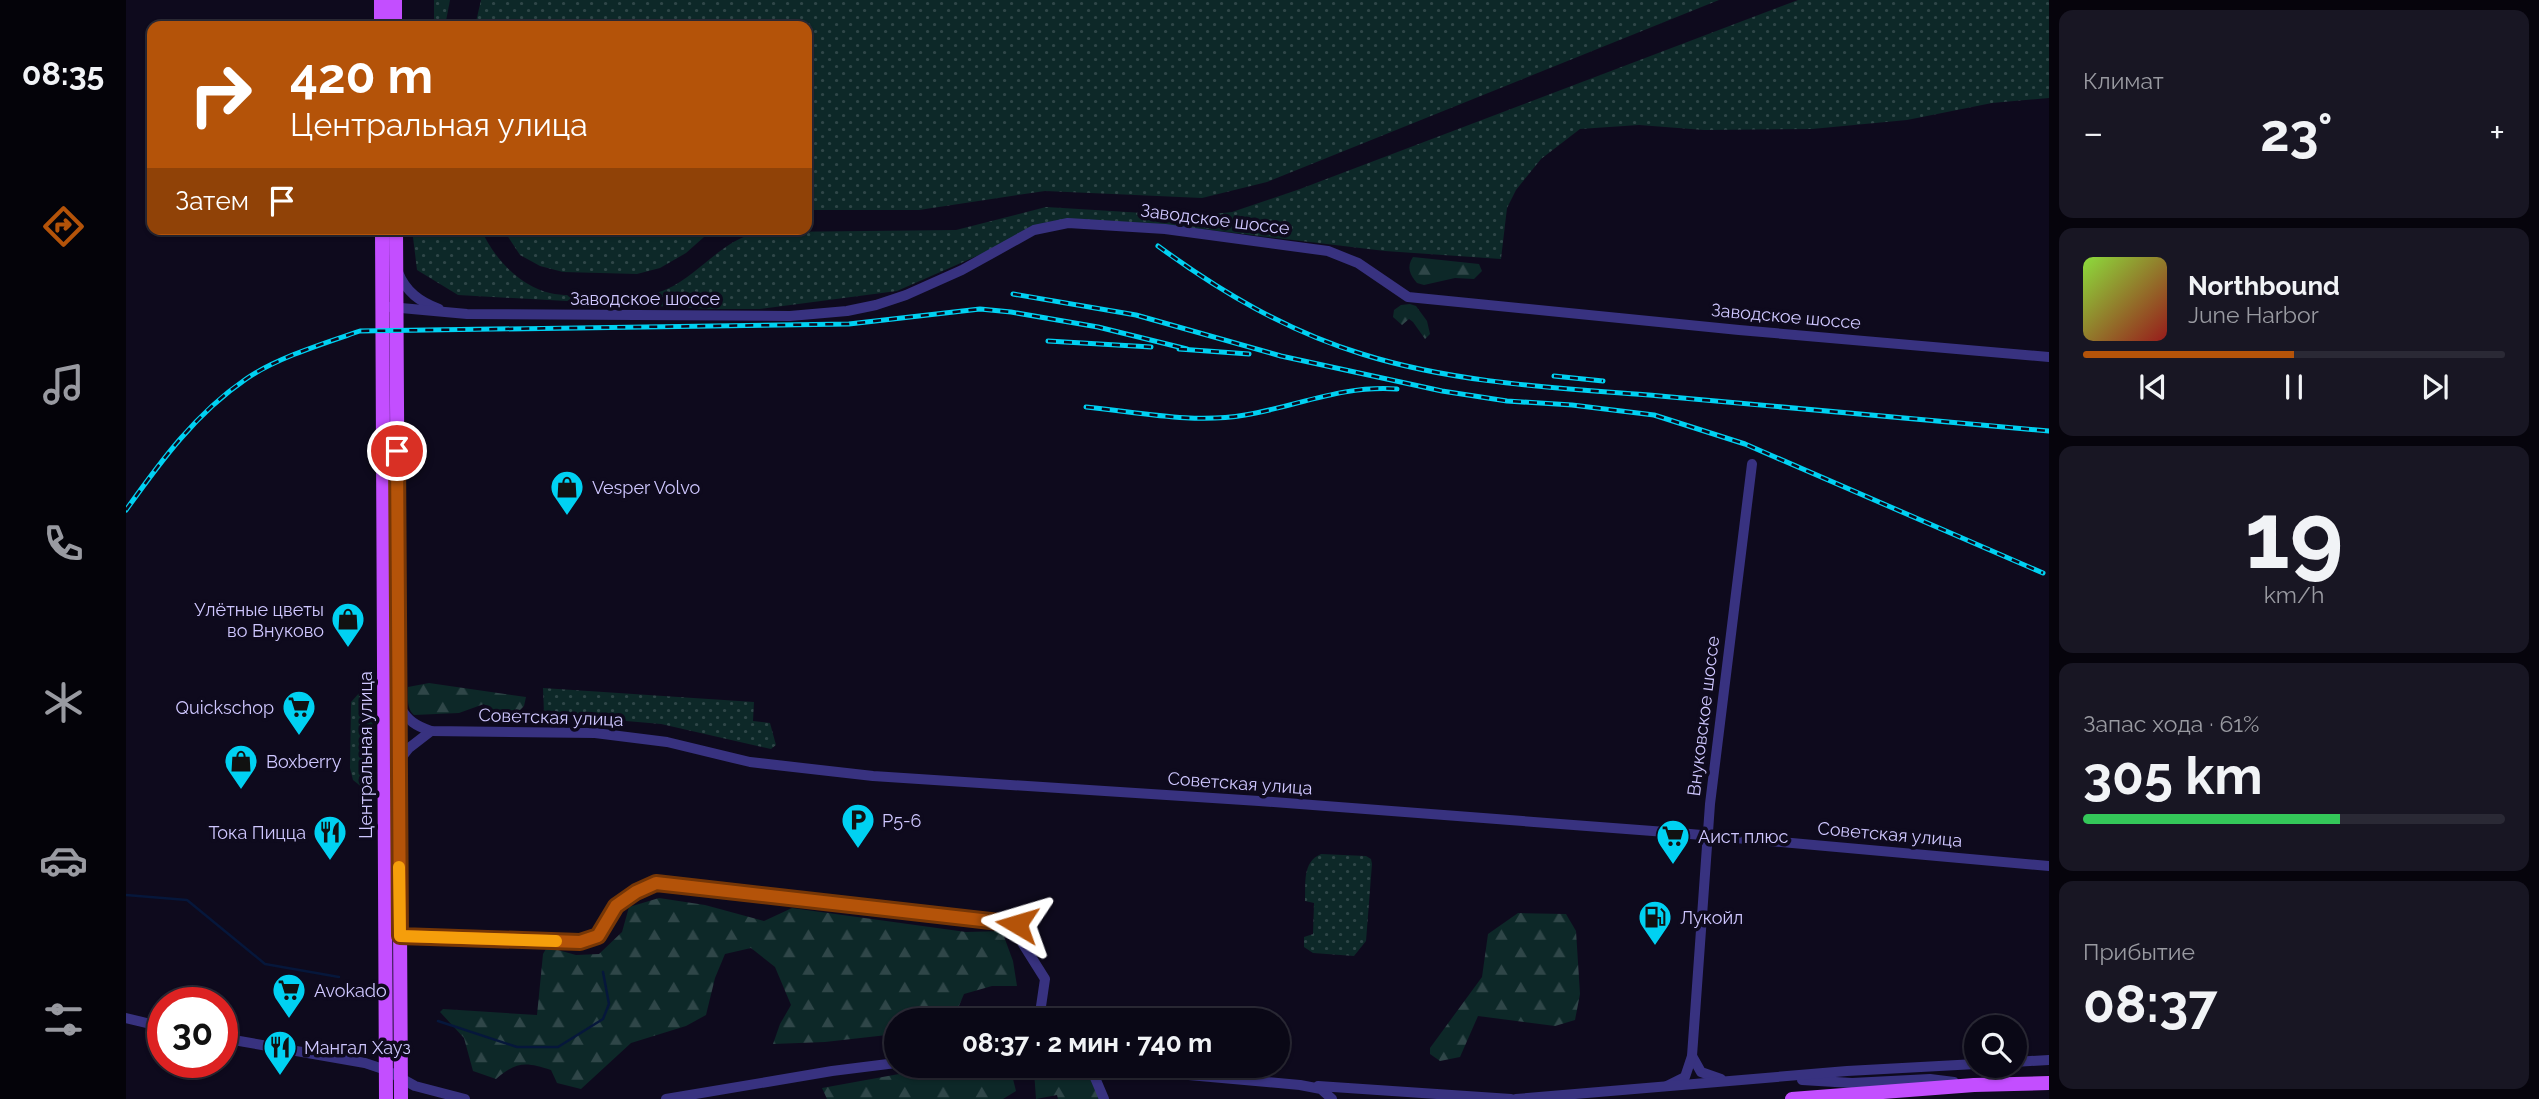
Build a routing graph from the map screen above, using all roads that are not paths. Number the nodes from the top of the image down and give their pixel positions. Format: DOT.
graph roads {
  1 [pos="381,0"];
  2 [pos="395,0"];
  3 [pos="381,21"];
  4 [pos="395,21"];
  5 [pos="382,235"];
  6 [pos="396,235"];
  7 [pos="396,266"];
  8 [pos="383,300"];
  9 [pos="397,309"];
  10 [pos="448,313"];
  11 [pos="2049,357"];
  12 [pos="1752,464"];
  13 [pos="398,703"];
  14 [pos="431,732"];
  15 [pos="398,762"];
  16 [pos="1707,835"];
  17 [pos="2049,866"];
  18 [pos="400,936"];
  19 [pos="1041,1008"];
  20 [pos="126,1018"];
  21 [pos="147,1023"];
  22 [pos="238,1041"];
  23 [pos="1692,1056"];
  24 [pos="2049,1060"];
  25 [pos="2027,1061"];
  26 [pos="884,1064"];
  27 [pos="1964,1065"];
  28 [pos="386,1070"];
  29 [pos="400,1078"];
  30 [pos="1094,1078"];
  31 [pos="1222,1078"];
  32 [pos="1772,1078"];
  33 [pos="1730,1081"];
  34 [pos="2049,1083"];
  35 [pos="1300,1085"];
  36 [pos="1974,1085"];
  37 [pos="1667,1086"];
  38 [pos="386,1099"];
  39 [pos="401,1099"];
  40 [pos="465,1099"];
  41 [pos="666,1099"];
  42 [pos="1104,1099"];
  43 [pos="1332,1099"];
  44 [pos="1511,1099"];
  45 [pos="1516,1099"];
  46 [pos="1792,1099"];
  1 -- 3 [label="main road"];
  2 -- 4 [label="main road"];
  5 -- 8 [label="main road, Центральная улица"];
  6 -- 7 [label="main road, Центральная улица"];
  7 -- 9 [label="main road, Центральная улица"];
  7 -- 10 [label="street"];
  8 -- 9 [label="street, Заводское шоссе"];
  8 -- 28 [label="main road, Центральная улица"];
  9 -- 10 [label="street, Заводское шоссе"];
  9 -- 13 [label="main road, Центральная улица"];
  10 -- 11 [label="street, Заводское шоссе"];
  12 -- 16 [label="street, Внуковское шоссе"];
  13 -- 14 [label="street"];
  13 -- 15 [label="main road, Центральная улица"];
  14 -- 15 [label="street"];
  14 -- 16 [label="street, Советская улица"];
  15 -- 18 [label="main road, Центральная улица"];
  16 -- 17 [label="street, Советская улица"];
  16 -- 23 [label="street, Внуковское шоссе"];
  18 -- 19 [label="street"];
  18 -- 29 [label="main road, Центральная улица"];
  20 -- 21 [label="street"];
  22 -- 28 [label="street"];
  23 -- 33 [label="street"];
  23 -- 37 [label="street"];
  24 -- 25 [label="street"];
  26 -- 41 [label="street"];
  27 -- 32 [label="street"];
  28 -- 29 [label="street"];
  28 -- 38 [label="main road, Центральная улица"];
  29 -- 39 [label="main road, Центральная улица"];
  29 -- 40 [label="street"];
  30 -- 42 [label="street"];
  31 -- 35 [label="street"];
  32 -- 33 [label="street"];
  32 -- 36 [label="street"];
  33 -- 37 [label="street"];
  34 -- 36 [label="main road"];
  35 -- 43 [label="street"];
  35 -- 44 [label="street"];
  36 -- 46 [label="main road"];
  37 -- 45 [label="street"];
}
